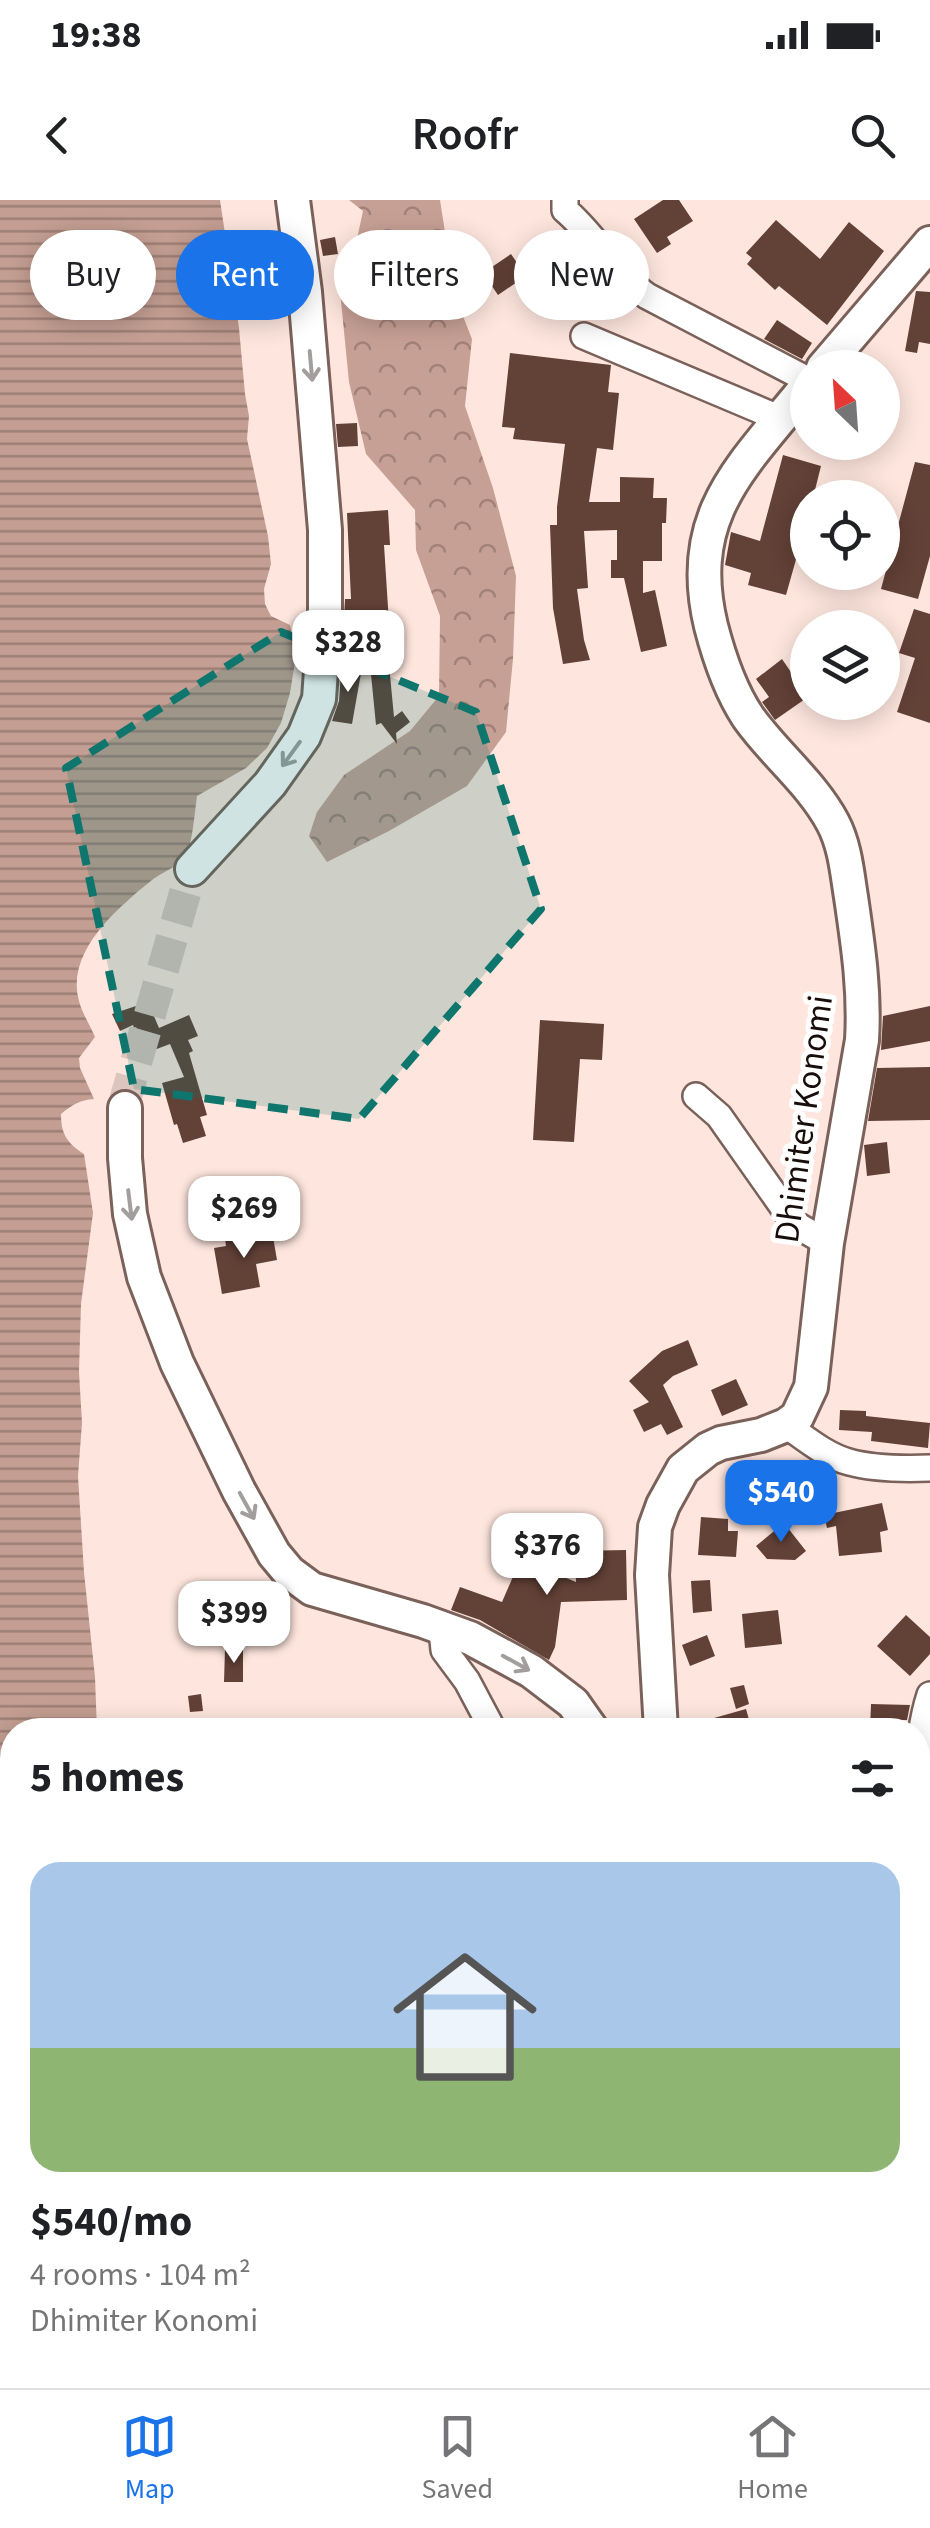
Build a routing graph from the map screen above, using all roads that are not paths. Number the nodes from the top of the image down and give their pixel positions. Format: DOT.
graph roads {
  1 [pos="293,200"];
  2 [pos="565,200"];
  3 [pos="930,243"];
  4 [pos="584,336"];
  5 [pos="838,350"];
  6 [pos="790,373"];
  7 [pos="790,407"];
  8 [pos="781,419"];
  9 [pos="192,869"];
  10 [pos="696,1096"];
  11 [pos="125,1108"];
  12 [pos="828,1243"];
  13 [pos="786,1425"];
  14 [pos="930,1468"];
  15 [pos="446,1630"];
  16 [pos="486,1718"];
  17 [pos="583,1718"];
  18 [pos="661,1718"];
  1 -- 9 [label="main road, one-way"];
  2 -- 6 [label="street"];
  3 -- 5 [label="main road"];
  4 -- 8 [label="street"];
  7 -- 8 [label="main road, Dhimiter Konomi"];
  8 -- 12 [label="main road, Dhimiter Konomi"];
  10 -- 12 [label="street"];
  11 -- 15 [label="main road, one-way"];
  12 -- 13 [label="main road, Dhimiter Konomi"];
  13 -- 14 [label="street"];
  13 -- 18 [label="main road"];
  15 -- 16 [label="street"];
  15 -- 17 [label="main road, one-way"];
}
